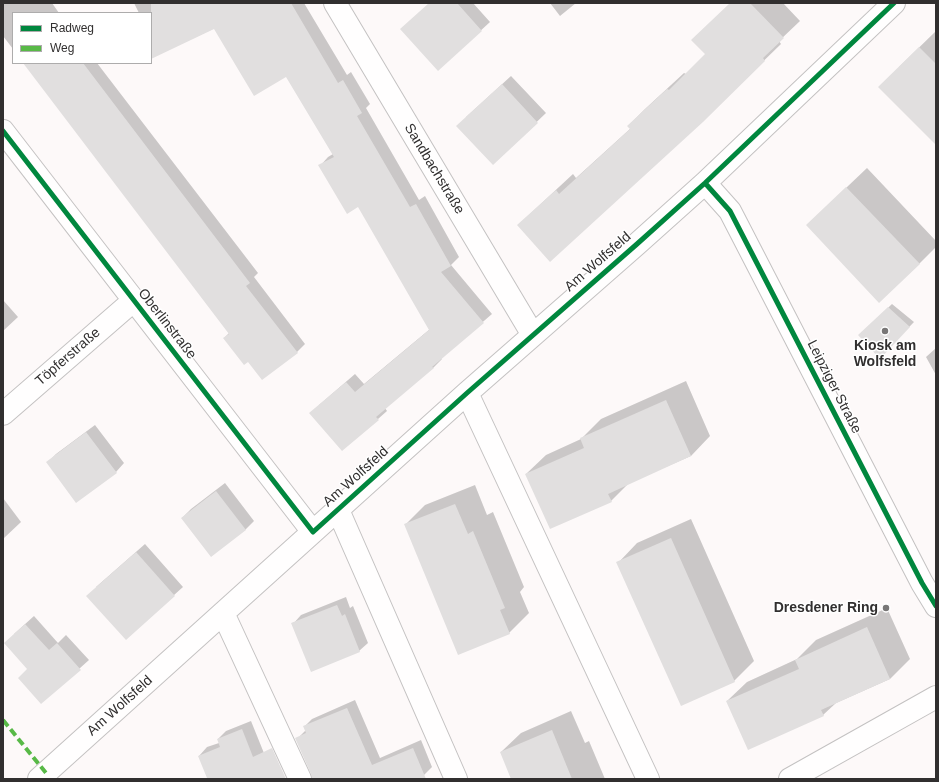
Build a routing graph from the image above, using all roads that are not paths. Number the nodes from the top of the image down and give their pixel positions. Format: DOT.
graph roads {
  1 [pos="335,3"];
  2 [pos="894,3"];
  3 [pos="3,130"];
  4 [pos="705,183"];
  5 [pos="133,300"];
  6 [pos="533,335"];
  7 [pos="467,393"];
  8 [pos="3,414"];
  9 [pos="338,510"];
  10 [pos="313,532"];
  11 [pos="936,606"];
  12 [pos="223,613"];
  13 [pos="936,697"];
  14 [pos="44,777"];
  15 [pos="300,779"];
  16 [pos="456,779"];
  17 [pos="648,779"];
  18 [pos="790,779"];
  1 -- 6 [label="street, Sandbachstraße"];
  2 -- 4 [label="street, Am Wolfsfeld"];
  3 -- 5 [label="street, Oberlinstraße"];
  4 -- 6 [label="street, Am Wolfsfeld"];
  4 -- 11 [label="street, Leipziger Straße"];
  5 -- 8 [label="street, Töpferstraße"];
  5 -- 10 [label="street, Oberlinstraße"];
  6 -- 7 [label="street, Am Wolfsfeld"];
  7 -- 9 [label="street, Am Wolfsfeld"];
  7 -- 17 [label="street"];
  9 -- 10 [label="street, Am Wolfsfeld"];
  9 -- 16 [label="street"];
  10 -- 12 [label="street, Am Wolfsfeld"];
  12 -- 14 [label="street, Am Wolfsfeld"];
  12 -- 15 [label="street"];
  13 -- 18 [label="street"];
}
